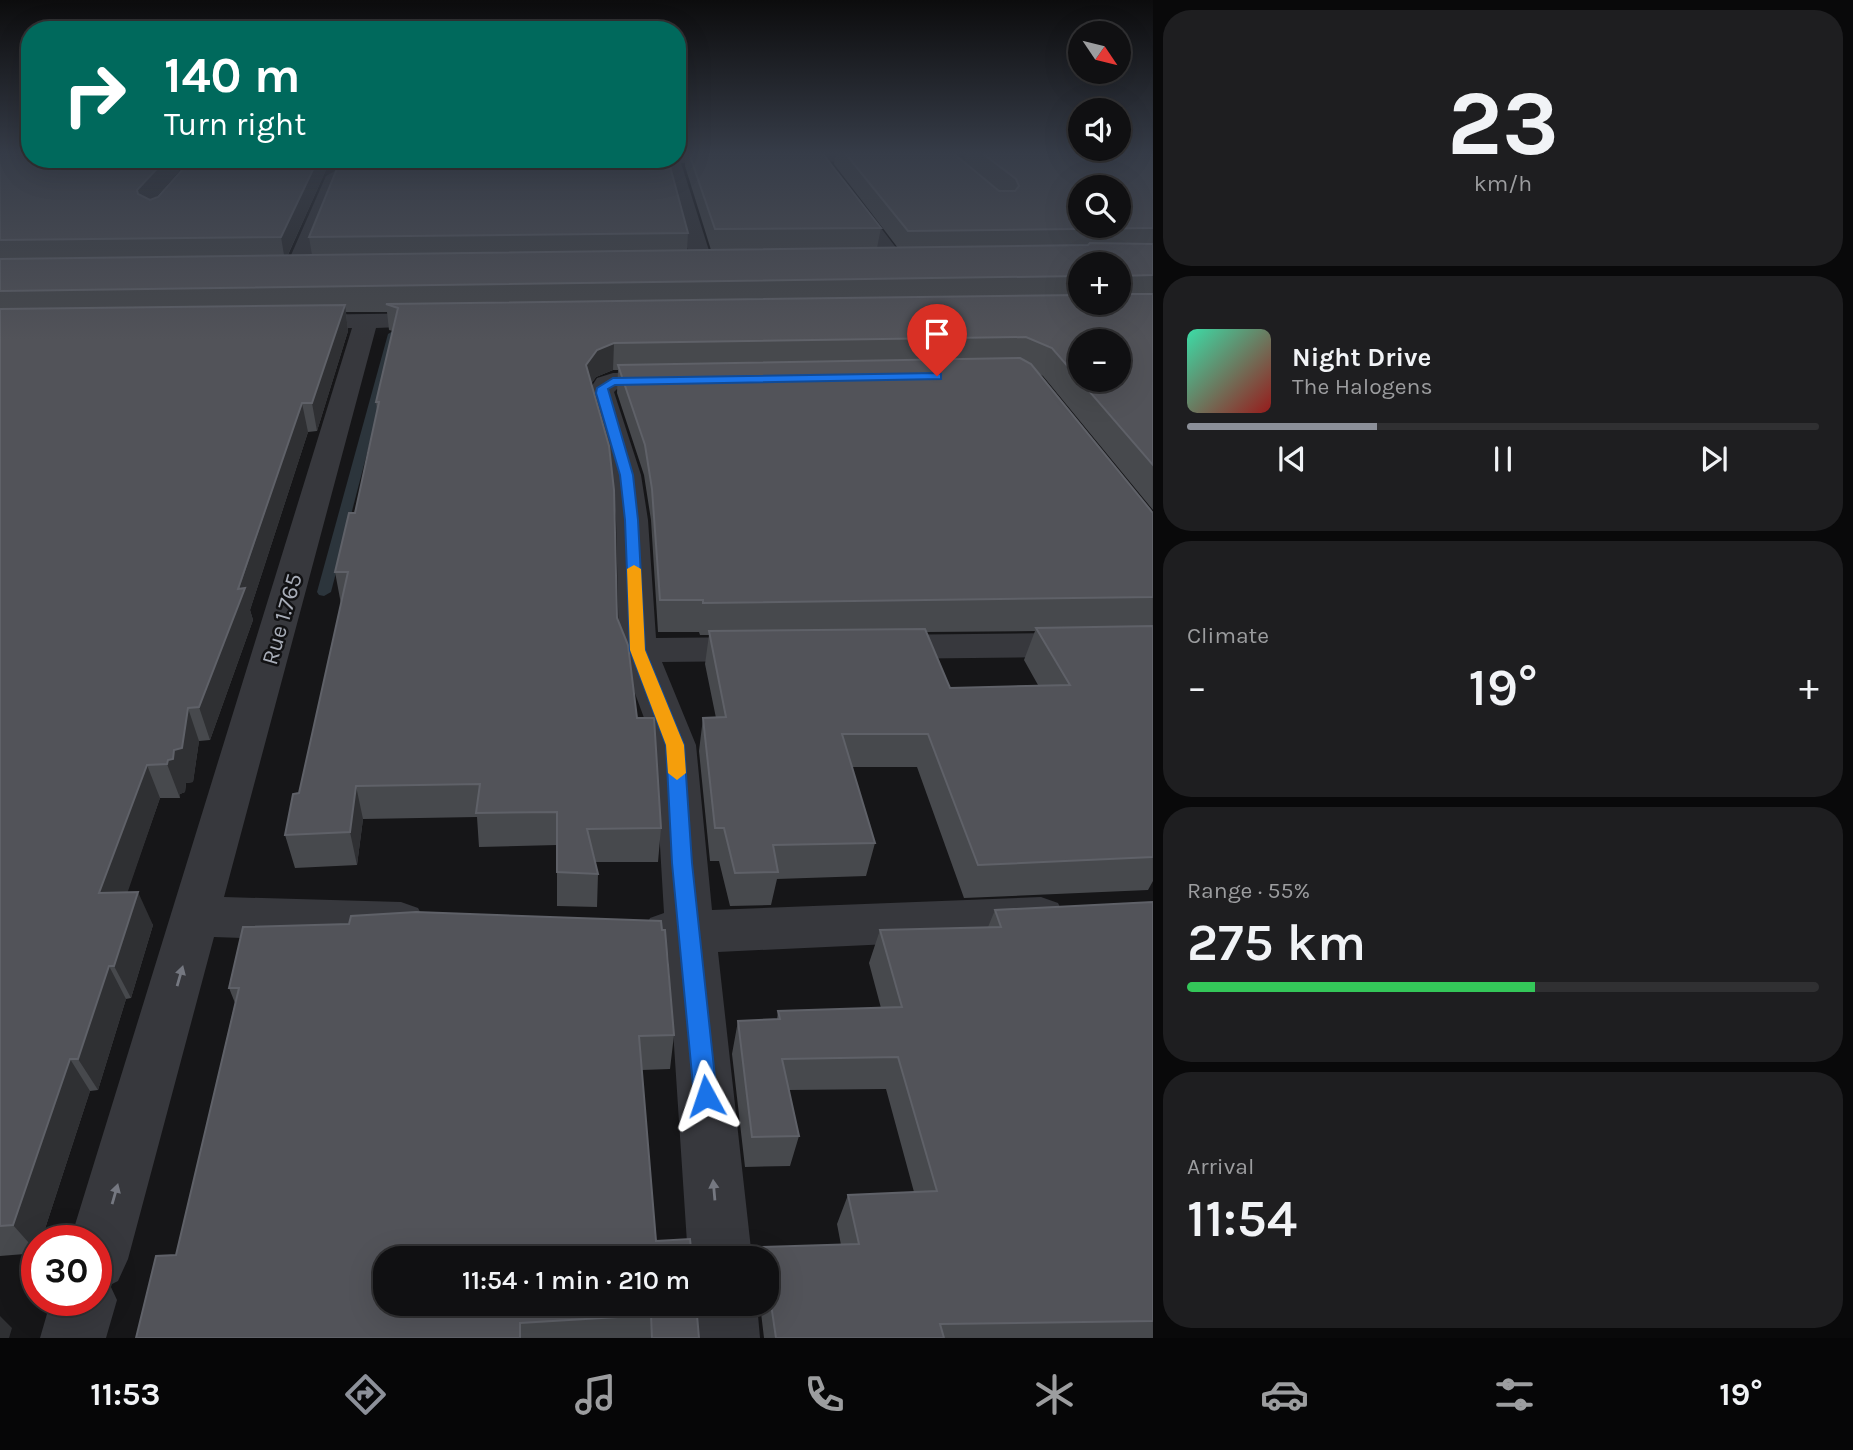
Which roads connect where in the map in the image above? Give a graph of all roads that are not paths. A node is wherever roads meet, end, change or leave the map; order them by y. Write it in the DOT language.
graph roads {
  1 [pos="318,215"];
  2 [pos="688,215"];
  3 [pos="861,215"];
  4 [pos="896,262"];
  5 [pos="923,262"];
  6 [pos="869,263"];
  7 [pos="731,265"];
  8 [pos="676,266"];
  9 [pos="704,266"];
  10 [pos="295,271"];
  11 [pos="322,271"];
  12 [pos="268,272"];
  13 [pos="463,320"];
  14 [pos="366,321"];
  15 [pos="271,323"];
  16 [pos="697,380"];
  17 [pos="1153,644"];
  18 [pos="846,648"];
  19 [pos="791,649"];
  20 [pos="638,650"];
  21 [pos="1085,915"];
  22 [pos="197,916"];
  23 [pos="444,925"];
  24 [pos="623,932"];
  25 [pos="691,934"];
  26 [pos="106,1225"];
  27 [pos="719,1246"];
  28 [pos="79,1316"];
  29 [pos="725,1316"];
  30 [pos="73,1338"];
  31 [pos="727,1338"];
  1 -- 10 [label="street"];
  2 -- 9 [label="street"];
  3 -- 4 [label="street"];
  4 -- 5 [label="street"];
  4 -- 6 [label="street"];
  7 -- 9 [label="street"];
  8 -- 9 [label="street"];
  10 -- 11 [label="street"];
  10 -- 12 [label="street"];
  13 -- 14 [label="street"];
  14 -- 15 [label="street"];
  14 -- 22 [label="street, Rue 1.765"];
  16 -- 20 [label="street"];
  17 -- 18 [label="street"];
  19 -- 20 [label="street"];
  20 -- 25 [label="street"];
  21 -- 25 [label="street"];
  22 -- 23 [label="street"];
  26 -- 22 [label="street, Rue 1.765, one-way"];
  24 -- 25 [label="street"];
  27 -- 25 [label="street, one-way"];
  28 -- 30 [label="street"];
  29 -- 31 [label="street"];
}
